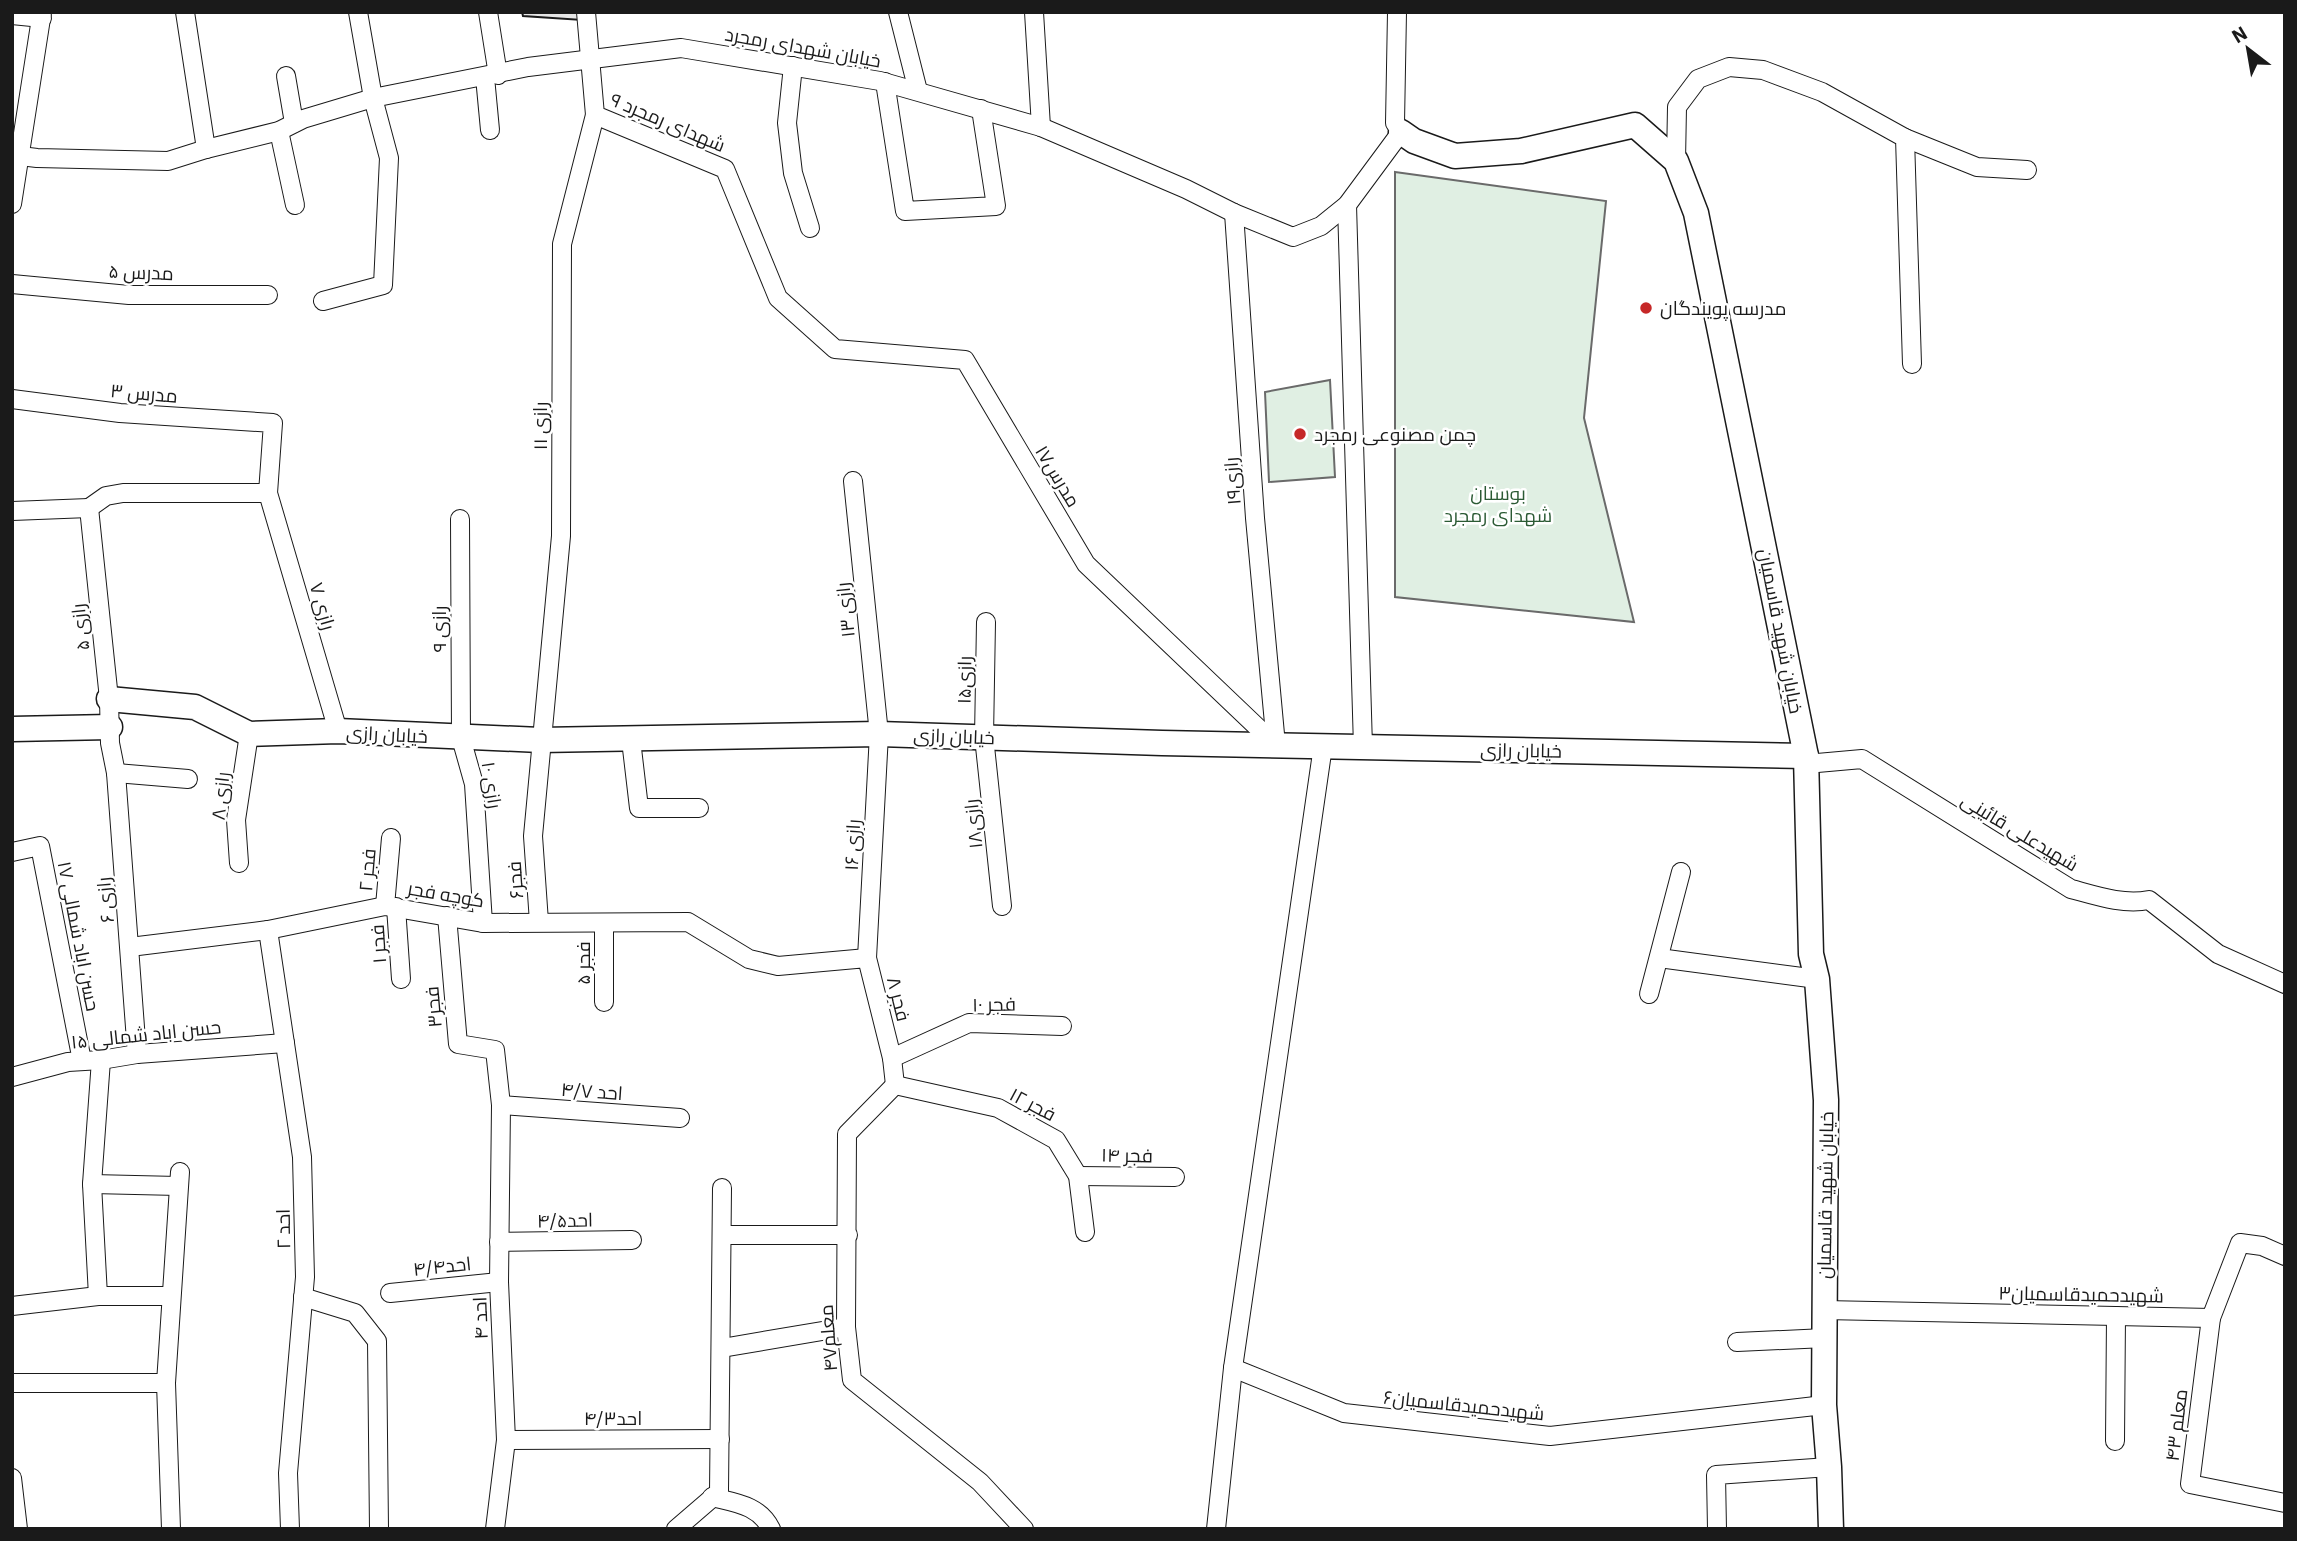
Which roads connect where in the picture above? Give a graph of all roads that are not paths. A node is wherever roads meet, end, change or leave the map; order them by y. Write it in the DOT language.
graph roads {
  1 [pos="186,12"];
  2 [pos="358,12"];
  3 [pos="488,12"];
  4 [pos="586,12"];
  5 [pos="898,12"];
  6 [pos="1034,12"];
  7 [pos="1397,12"];
  8 [pos="12,15"];
  9 [pos="42,15"];
  10 [pos="590,58"];
  11 [pos="793,66"];
  12 [pos="286,76"];
  13 [pos="491,76"];
  14 [pos="885,82"];
  15 [pos="918,91"];
  16 [pos="373,98"];
  17 [pos="981,109"];
  18 [pos="596,115"];
  19 [pos="286,127"];
  20 [pos="1041,127"];
  21 [pos="490,130"];
  22 [pos="1401,132"];
  23 [pos="1905,138"];
  24 [pos="206,149"];
  25 [pos="16,156"];
  26 [pos="1676,161"];
  27 [pos="2026,170"];
  28 [pos="12,204"];
  29 [pos="295,205"];
  30 [pos="1347,205"];
  31 [pos="1234,214"];
  32 [pos="810,228"];
  33 [pos="12,284"];
  34 [pos="268,295"];
  35 [pos="778,298"];
  36 [pos="323,300"];
  37 [pos="1912,364"];
  38 [pos="12,399"];
  39 [pos="853,481"];
  40 [pos="268,493"];
  41 [pos="89,508"];
  42 [pos="12,511"];
  43 [pos="460,519"];
  44 [pos="986,622"];
  45 [pos="109,699"];
  46 [pos="12,729"];
  47 [pos="338,731"];
  48 [pos="249,734"];
  49 [pos="879,734"];
  50 [pos="110,735"];
  51 [pos="984,737"];
  52 [pos="461,738"];
  53 [pos="540,740"];
  54 [pos="631,740"];
  55 [pos="1276,745"];
  56 [pos="1323,746"];
  57 [pos="1363,747"];
  58 [pos="1806,760"];
  59 [pos="116,773"];
  60 [pos="188,779"];
  61 [pos="699,808"];
  62 [pos="533,836"];
  63 [pos="391,838"];
  64 [pos="12,852"];
  65 [pos="239,863"];
  66 [pos="1681,872"];
  67 [pos="391,906"];
  68 [pos="1002,906"];
  69 [pos="447,916"];
  70 [pos="539,922"];
  71 [pos="483,923"];
  72 [pos="604,924"];
  73 [pos="268,930"];
  74 [pos="130,947"];
  75 [pos="867,958"];
  76 [pos="1659,958"];
  77 [pos="750,959"];
  78 [pos="401,979"];
  79 [pos="1817,979"];
  80 [pos="2285,984"];
  81 [pos="1649,994"];
  82 [pos="604,1002"];
  83 [pos="1062,1026"];
  84 [pos="285,1043"];
  85 [pos="137,1054"];
  86 [pos="892,1058"];
  87 [pos="101,1060"];
  88 [pos="82,1061"];
  89 [pos="12,1077"];
  90 [pos="895,1085"];
  91 [pos="501,1105"];
  92 [pos="680,1118"];
  93 [pos="1078,1176"];
  94 [pos="1175,1177"];
  95 [pos="92,1184"];
  96 [pos="722,1188"];
  97 [pos="1085,1232"];
  98 [pos="722,1235"];
  99 [pos="848,1235"];
  100 [pos="632,1240"];
  101 [pos="499,1242"];
  102 [pos="2285,1256"];
  103 [pos="499,1282"];
  104 [pos="390,1293"];
  105 [pos="98,1296"];
  106 [pos="171,1296"];
  107 [pos="303,1297"];
  108 [pos="12,1306"];
  109 [pos="1824,1310"];
  110 [pos="2116,1316"];
  111 [pos="2211,1318"];
  112 [pos="846,1327"];
  113 [pos="1825,1338"];
  114 [pos="1737,1342"];
  115 [pos="722,1348"];
  116 [pos="1233,1368"];
  117 [pos="12,1383"];
  118 [pos="166,1383"];
  119 [pos="1824,1405"];
  120 [pos="720,1438"];
  121 [pos="506,1440"];
  122 [pos="2115,1441"];
  123 [pos="1829,1467"];
  124 [pos="12,1478"];
  125 [pos="712,1497"];
  126 [pos="2285,1503"];
  127 [pos="18,1529"];
  128 [pos="171,1529"];
  129 [pos="290,1529"];
  130 [pos="379,1529"];
  131 [pos="495,1529"];
  132 [pos="676,1529"];
  133 [pos="771,1529"];
  134 [pos="1024,1529"];
  135 [pos="1216,1529"];
  136 [pos="1717,1529"];
  137 [pos="1831,1529"];
  1 -- 24 [label="street"];
  2 -- 16 [label="street"];
  3 -- 13 [label="street"];
  4 -- 10 [label="street, شهدای رمجرد ۹"];
  5 -- 15 [label="street"];
  6 -- 20 [label="street"];
  7 -- 22 [label="street"];
  8 -- 9 [label="street"];
  9 -- 25 [label="street"];
  10 -- 11 [label="street, خیابان شهدای رمجرد"];
  10 -- 13 [label="street, خیابان شهدای رمجرد"];
  10 -- 18 [label="street, شهدای رمجرد ۹"];
  11 -- 14 [label="street, خیابان شهدای رمجرد"];
  11 -- 32 [label="street"];
  12 -- 19 [label="street"];
  13 -- 16 [label="street, خیابان شهدای رمجرد"];
  13 -- 21 [label="street"];
  14 -- 15 [label="street, خیابان شهدای رمجرد"];
  14 -- 17 [label="street"];
  15 -- 17 [label="street, خیابان شهدای رمجرد"];
  16 -- 19 [label="street, خیابان شهدای رمجرد"];
  16 -- 36 [label="street"];
  17 -- 20 [label="street, خیابان شهدای رمجرد"];
  18 -- 35 [label="street, شهدای رمجرد ۹"];
  18 -- 53 [label="street, رازی ۱۱"];
  19 -- 24 [label="street, خیابان شهدای رمجرد"];
  19 -- 29 [label="street"];
  20 -- 31 [label="street, خیابان شهدای رمجرد"];
  22 -- 26 [label="street, خیابان شهید قاسمیان"];
  22 -- 30 [label="street, خیابان شهدای رمجرد"];
  23 -- 26 [label="street"];
  23 -- 27 [label="street"];
  23 -- 37 [label="street"];
  24 -- 25 [label="street, خیابان شهدای رمجرد"];
  25 -- 28 [label="street"];
  26 -- 58 [label="street, خیابان شهید قاسمیان"];
  30 -- 31 [label="street, خیابان شهدای رمجرد"];
  30 -- 57 [label="street"];
  31 -- 55 [label="street, رازی۱۹"];
  33 -- 34 [label="street, مدرس ۵"];
  35 -- 55 [label="street, مدرس۱۷"];
  38 -- 40 [label="street, مدرس ۳"];
  39 -- 49 [label="street, رازی ۱۳"];
  40 -- 41 [label="street"];
  40 -- 47 [label="street, رازی ۷"];
  41 -- 42 [label="street"];
  41 -- 45 [label="street, رازی ۵"];
  43 -- 52 [label="street, رازی ۹"];
  44 -- 51 [label="street, رازی۱۵"];
  45 -- 48 [label="street, خیابان رازی"];
  45 -- 50 [label="street, رازی ۵"];
  46 -- 50 [label="street"];
  47 -- 48 [label="street, خیابان رازی"];
  47 -- 52 [label="street, خیابان رازی"];
  48 -- 65 [label="street, رازی ۸"];
  49 -- 51 [label="street, خیابان رازی"];
  49 -- 54 [label="street, خیابان رازی"];
  49 -- 75 [label="street, رازی ۱۶"];
  50 -- 59 [label="street, رازی ۶"];
  51 -- 55 [label="street, خیابان رازی"];
  51 -- 68 [label="street, رازی۱۸"];
  52 -- 53 [label="street, خیابان رازی"];
  52 -- 71 [label="street, رازی ۱۰"];
  53 -- 54 [label="street, خیابان رازی"];
  53 -- 62 [label="street, رازی ۱۱"];
  54 -- 61 [label="street"];
  55 -- 56 [label="street, خیابان رازی"];
  56 -- 57 [label="street, خیابان رازی"];
  56 -- 116 [label="street"];
  57 -- 58 [label="street, خیابان رازی"];
  58 -- 79 [label="street, خیابان شهید قاسمیان"];
  58 -- 80 [label="street, شهیدعلی قائینی"];
  59 -- 60 [label="street"];
  59 -- 74 [label="street, رازی ۶"];
  62 -- 70 [label="street, فجر۶"];
  63 -- 67 [label="street, فجر ۲"];
  64 -- 88 [label="street, حسن اباد شمالی ۱۷"];
  66 -- 76 [label="street"];
  67 -- 69 [label="street, کوچه فجر"];
  67 -- 73 [label="street, کوچه فجر"];
  67 -- 78 [label="street, فجر ۱"];
  69 -- 71 [label="street, کوچه فجر"];
  69 -- 91 [label="street, فجر۳"];
  70 -- 71 [label="street, کوچه فجر"];
  70 -- 72 [label="street, کوچه فجر"];
  72 -- 77 [label="street, کوچه فجر"];
  72 -- 82 [label="street, فجر ۵"];
  73 -- 74 [label="street, کوچه فجر"];
  73 -- 84 [label="street, احد ۲"];
  74 -- 85 [label="street, رازی ۶"];
  75 -- 77 [label="street, فجر ۸"];
  75 -- 86 [label="street, فجر ۸"];
  76 -- 79 [label="street"];
  76 -- 81 [label="street"];
  79 -- 109 [label="street, خیابان شهید قاسمیان"];
  83 -- 86 [label="street, فجر ۱۰"];
  84 -- 85 [label="street, حسن اباد شمالی ۱۵"];
  84 -- 107 [label="street, احد ۲"];
  85 -- 87 [label="street, حسن اباد شمالی ۱۵"];
  86 -- 90 [label="street, فجر ۸"];
  87 -- 88 [label="street, حسن اباد شمالی ۱۵"];
  87 -- 95 [label="street"];
  88 -- 89 [label="street, حسن اباد شمالی ۱۵"];
  90 -- 93 [label="street, فجر ۱۲"];
  90 -- 99 [label="street, معلم۴۷"];
  91 -- 92 [label="street, احد ۴/۷"];
  91 -- 101 [label="street, احد ۴"];
  93 -- 94 [label="street, فجر ۱۴"];
  93 -- 97 [label="street, فجر ۱۲"];
  95 -- 105 [label="street"];
  95 -- 106 [label="street"];
  96 -- 98 [label="street"];
  98 -- 99 [label="street"];
  98 -- 115 [label="street"];
  99 -- 112 [label="street, معلم۴۷"];
  100 -- 101 [label="street, احد۴/۵"];
  101 -- 103 [label="street, احد ۴"];
  102 -- 111 [label="street"];
  103 -- 104 [label="street, احد۴/۴"];
  103 -- 121 [label="street, احد ۴"];
  105 -- 106 [label="street"];
  105 -- 108 [label="street"];
  106 -- 118 [label="street"];
  107 -- 129 [label="street, احد ۲"];
  107 -- 130 [label="street"];
  109 -- 110 [label="street, شهیدحمیدقاسمیان۳"];
  109 -- 113 [label="street, خیابان شهید قاسمیان"];
  110 -- 111 [label="street, شهیدحمیدقاسمیان۳"];
  110 -- 122 [label="street"];
  111 -- 126 [label="street, معلم ۴۳"];
  112 -- 115 [label="street"];
  112 -- 134 [label="street, معلم۴۷"];
  113 -- 114 [label="street"];
  113 -- 119 [label="street, خیابان شهید قاسمیان"];
  115 -- 120 [label="street"];
  116 -- 119 [label="street, شهیدحمیدقاسمیان۶"];
  116 -- 135 [label="street"];
  117 -- 118 [label="street"];
  118 -- 128 [label="street"];
  119 -- 123 [label="street, خیابان شهید قاسمیان"];
  120 -- 121 [label="street, احد۴/۳"];
  120 -- 125 [label="street"];
  121 -- 131 [label="street, احد ۴"];
  123 -- 136 [label="street"];
  123 -- 137 [label="street, خیابان شهید قاسمیان"];
  124 -- 127 [label="street"];
  125 -- 132 [label="street"];
  125 -- 133 [label="street"];
}
